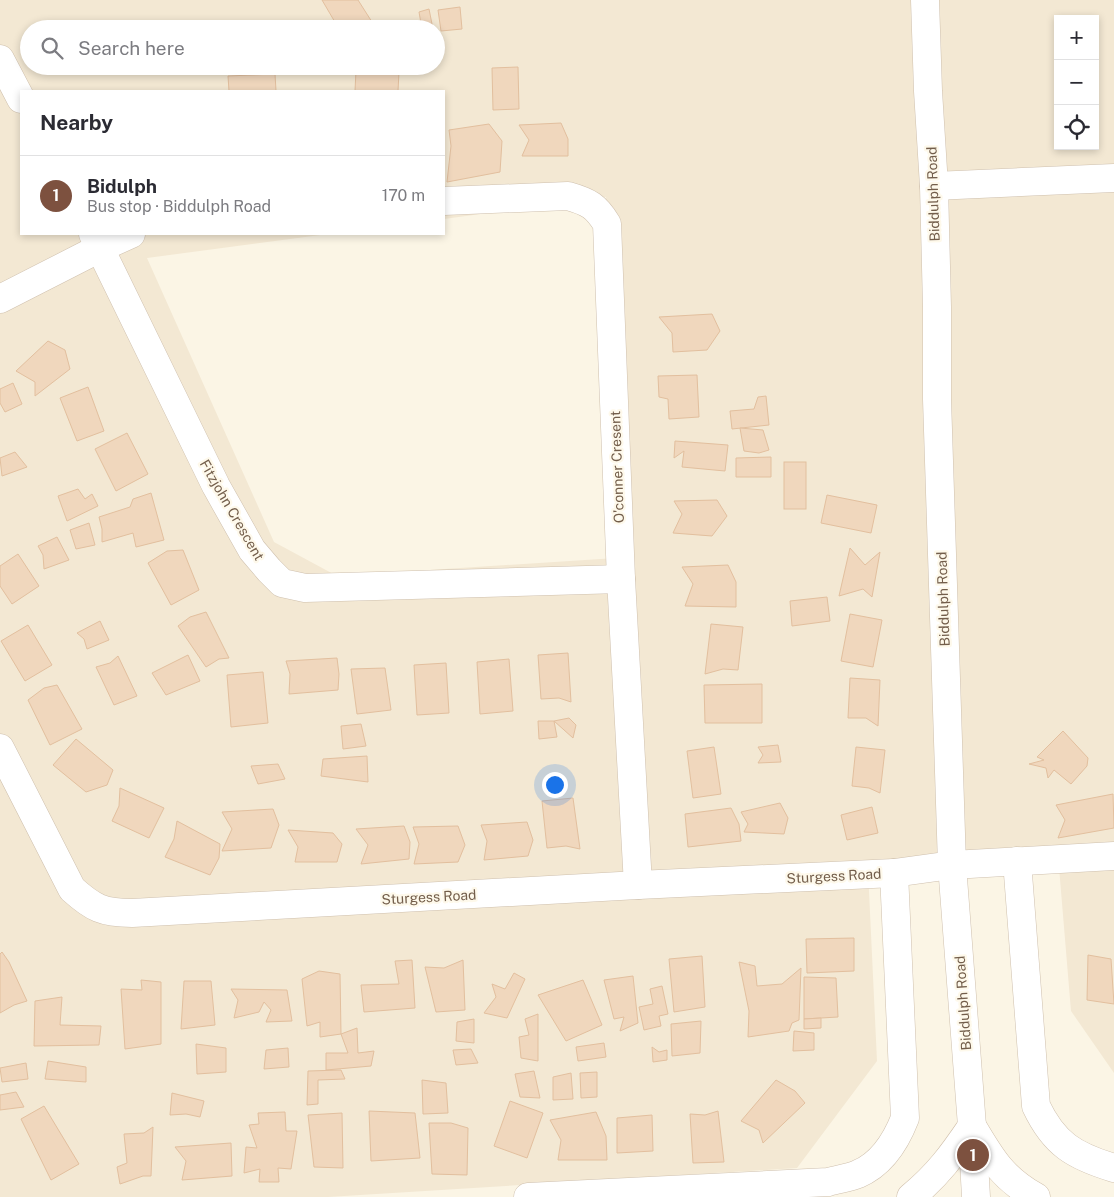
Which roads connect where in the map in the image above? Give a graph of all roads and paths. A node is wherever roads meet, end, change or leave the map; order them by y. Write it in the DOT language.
graph roads {
  1 [pos="925,0"];
  2 [pos="0,59"];
  3 [pos="20,97"];
  4 [pos="1114,178"];
  5 [pos="934,186"];
  6 [pos="445,201"];
  7 [pos="126,235"];
  8 [pos="96,241"];
  9 [pos="0,299"];
  10 [pos="621,579"];
  11 [pos="0,748"];
  12 [pos="1114,856"];
  13 [pos="1017,861"];
  14 [pos="952,864"];
  15 [pos="894,873"];
  16 [pos="638,885"];
  17 [pos="972,1126"];
  18 [pos="1114,1168"];
  19 [pos="619,1194"];
  20 [pos="528,1197"];
  21 [pos="910,1197"];
  22 [pos="976,1197"];
  23 [pos="1036,1197"];
  1 -- 5 [label="street, Biddulph Road"];
  2 -- 3 [label="street"];
  4 -- 5 [label="street"];
  5 -- 14 [label="street, Biddulph Road"];
  6 -- 10 [label="street, O'conner Cresent"];
  7 -- 8 [label="street"];
  8 -- 9 [label="street"];
  8 -- 10 [label="street, Fitzjohn Crescent"];
  10 -- 16 [label="street, O'conner Cresent"];
  11 -- 16 [label="street, Sturgess Road"];
  12 -- 13 [label="street, Sturgess Road"];
  13 -- 14 [label="street, Sturgess Road"];
  13 -- 18 [label="street"];
  14 -- 15 [label="street, Sturgess Road"];
  14 -- 17 [label="street, Biddulph Road"];
  15 -- 16 [label="street, Sturgess Road"];
  15 -- 19 [label="street"];
  17 -- 21 [label="street"];
  17 -- 22 [label="street, Biddulph Road"];
  17 -- 23 [label="street"];
  19 -- 20 [label="street"];
}
